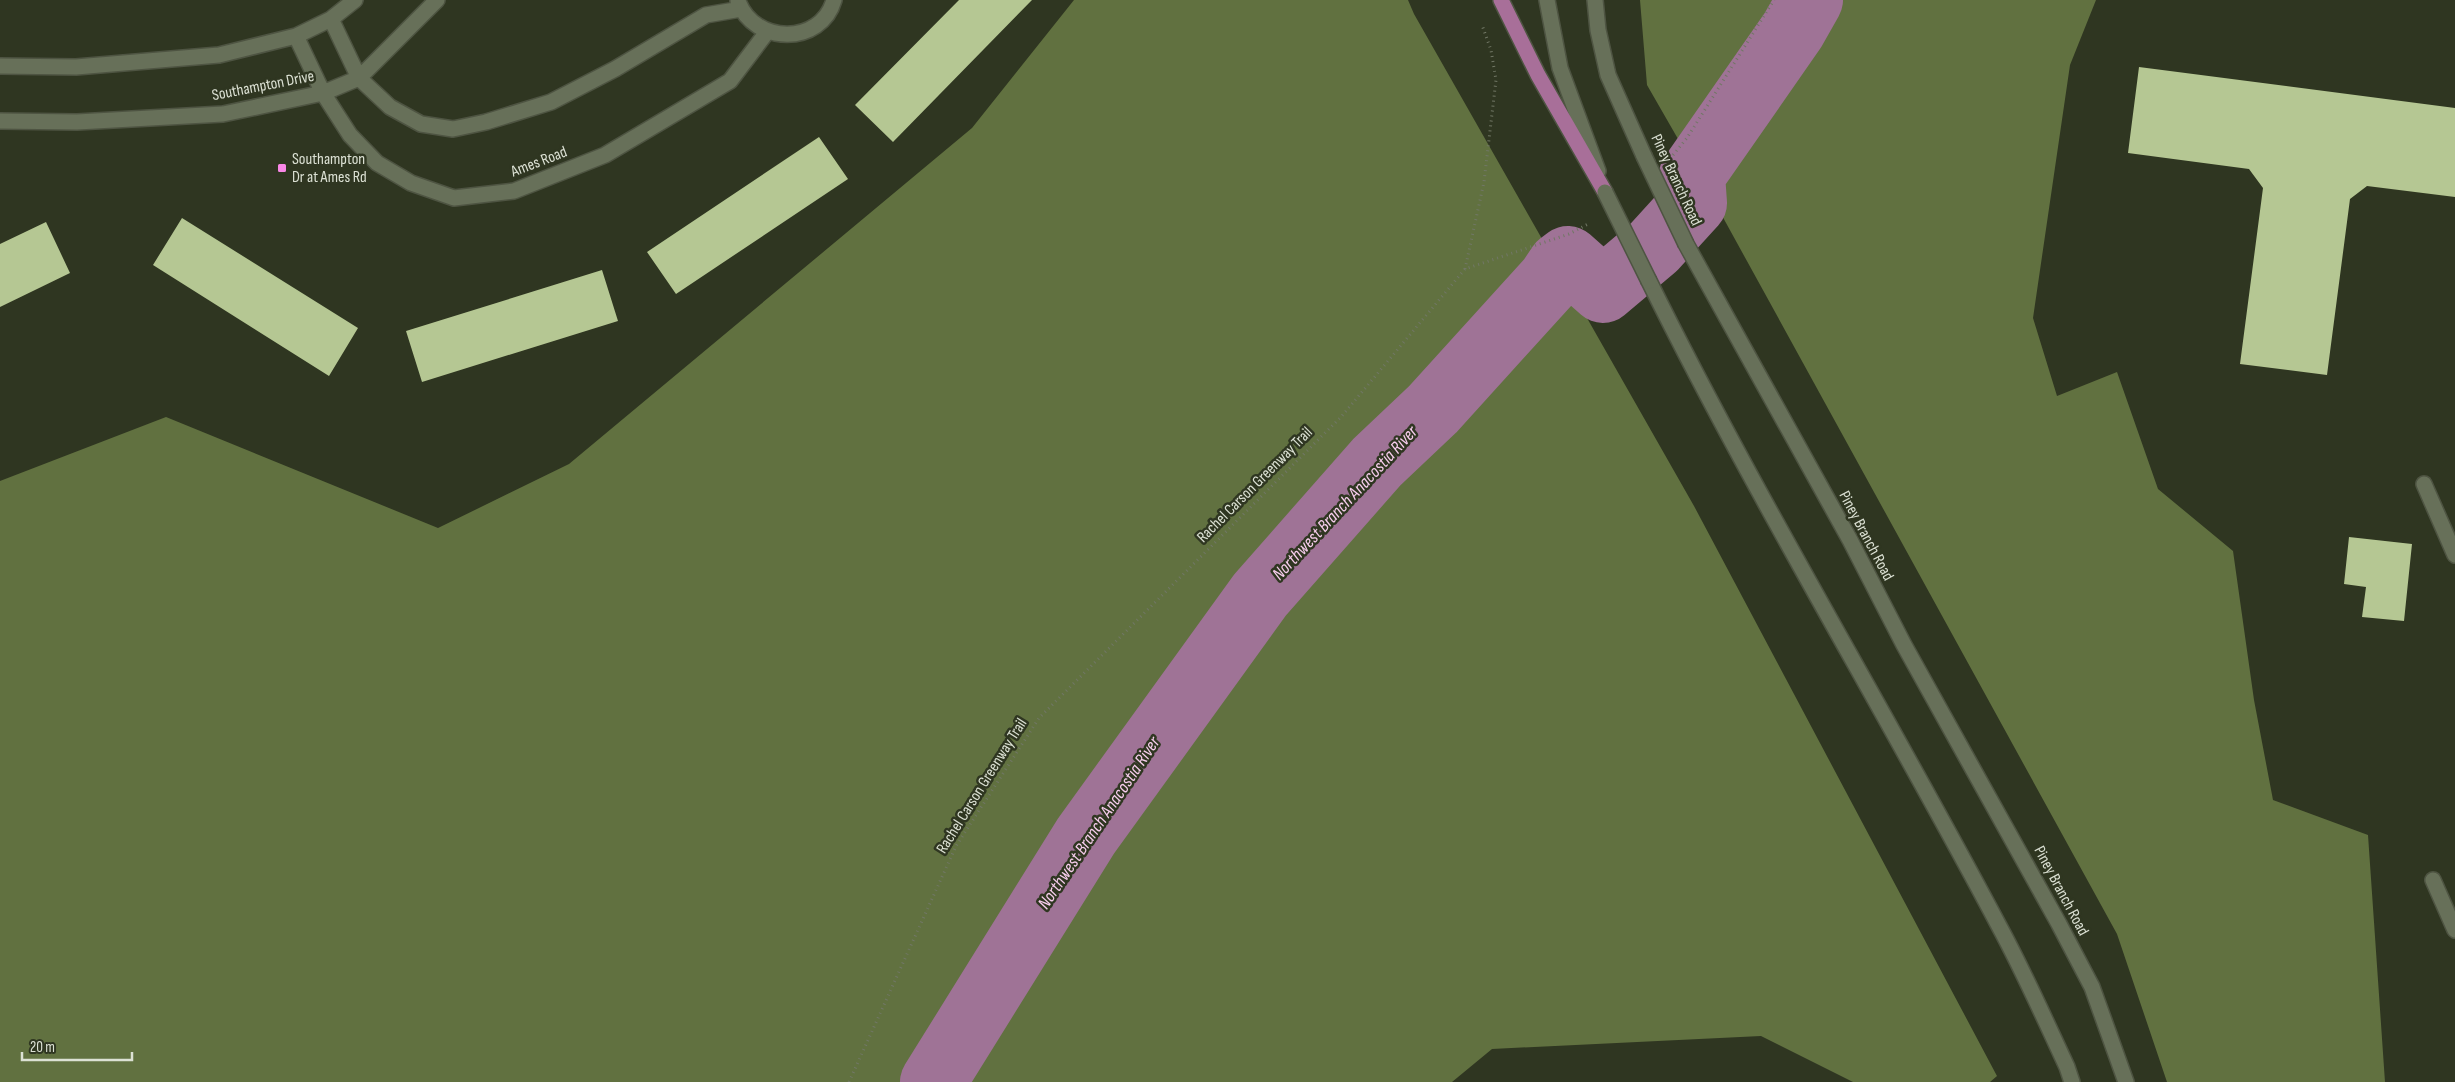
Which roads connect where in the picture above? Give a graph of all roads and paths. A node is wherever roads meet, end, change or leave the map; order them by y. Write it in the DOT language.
graph roads {
  1 [pos="355,0"];
  2 [pos="437,0"];
  3 [pos="834,0"];
  4 [pos="1501,0"];
  5 [pos="1547,0"];
  6 [pos="1595,0"];
  7 [pos="1774,0"];
  8 [pos="740,5"];
  9 [pos="331,19"];
  10 [pos="1481,20"];
  11 [pos="766,32"];
  12 [pos="296,36"];
  13 [pos="0,66"];
  14 [pos="359,78"];
  15 [pos="323,93"];
  16 [pos="0,121"];
  17 [pos="1670,159"];
  18 [pos="1605,192"];
  19 [pos="1595,220"];
  20 [pos="1465,269"];
  21 [pos="2424,484"];
  22 [pos="2455,555"];
  23 [pos="2433,880"];
  24 [pos="2455,930"];
  25 [pos="849,1082"];
  26 [pos="2072,1082"];
  27 [pos="2126,1082"];
  1 -- 9 [label="main road"];
  2 -- 14 [label="main road, Southampton Drive"];
  3 -- 11 [label="main road"];
  4 -- 18 [label="main road"];
  5 -- 18 [label="main road"];
  6 -- 27 [label="main road, Piney Branch Road, bridge"];
  7 -- 17 [label="path"];
  8 -- 11 [label="main road"];
  8 -- 14 [label="main road"];
  9 -- 12 [label="main road"];
  9 -- 14 [label="main road"];
  10 -- 20 [label="path"];
  11 -- 15 [label="main road, Ames Road"];
  12 -- 13 [label="main road"];
  12 -- 15 [label="main road, Ames Road"];
  14 -- 15 [label="main road, Southampton Drive"];
  15 -- 16 [label="main road, Southampton Drive"];
  18 -- 26 [label="main road, bridge"];
  19 -- 20 [label="path"];
  20 -- 25 [label="path, Rachel Carson Greenway Trail"];
  21 -- 22 [label="main road"];
  23 -- 24 [label="main road"];
}
